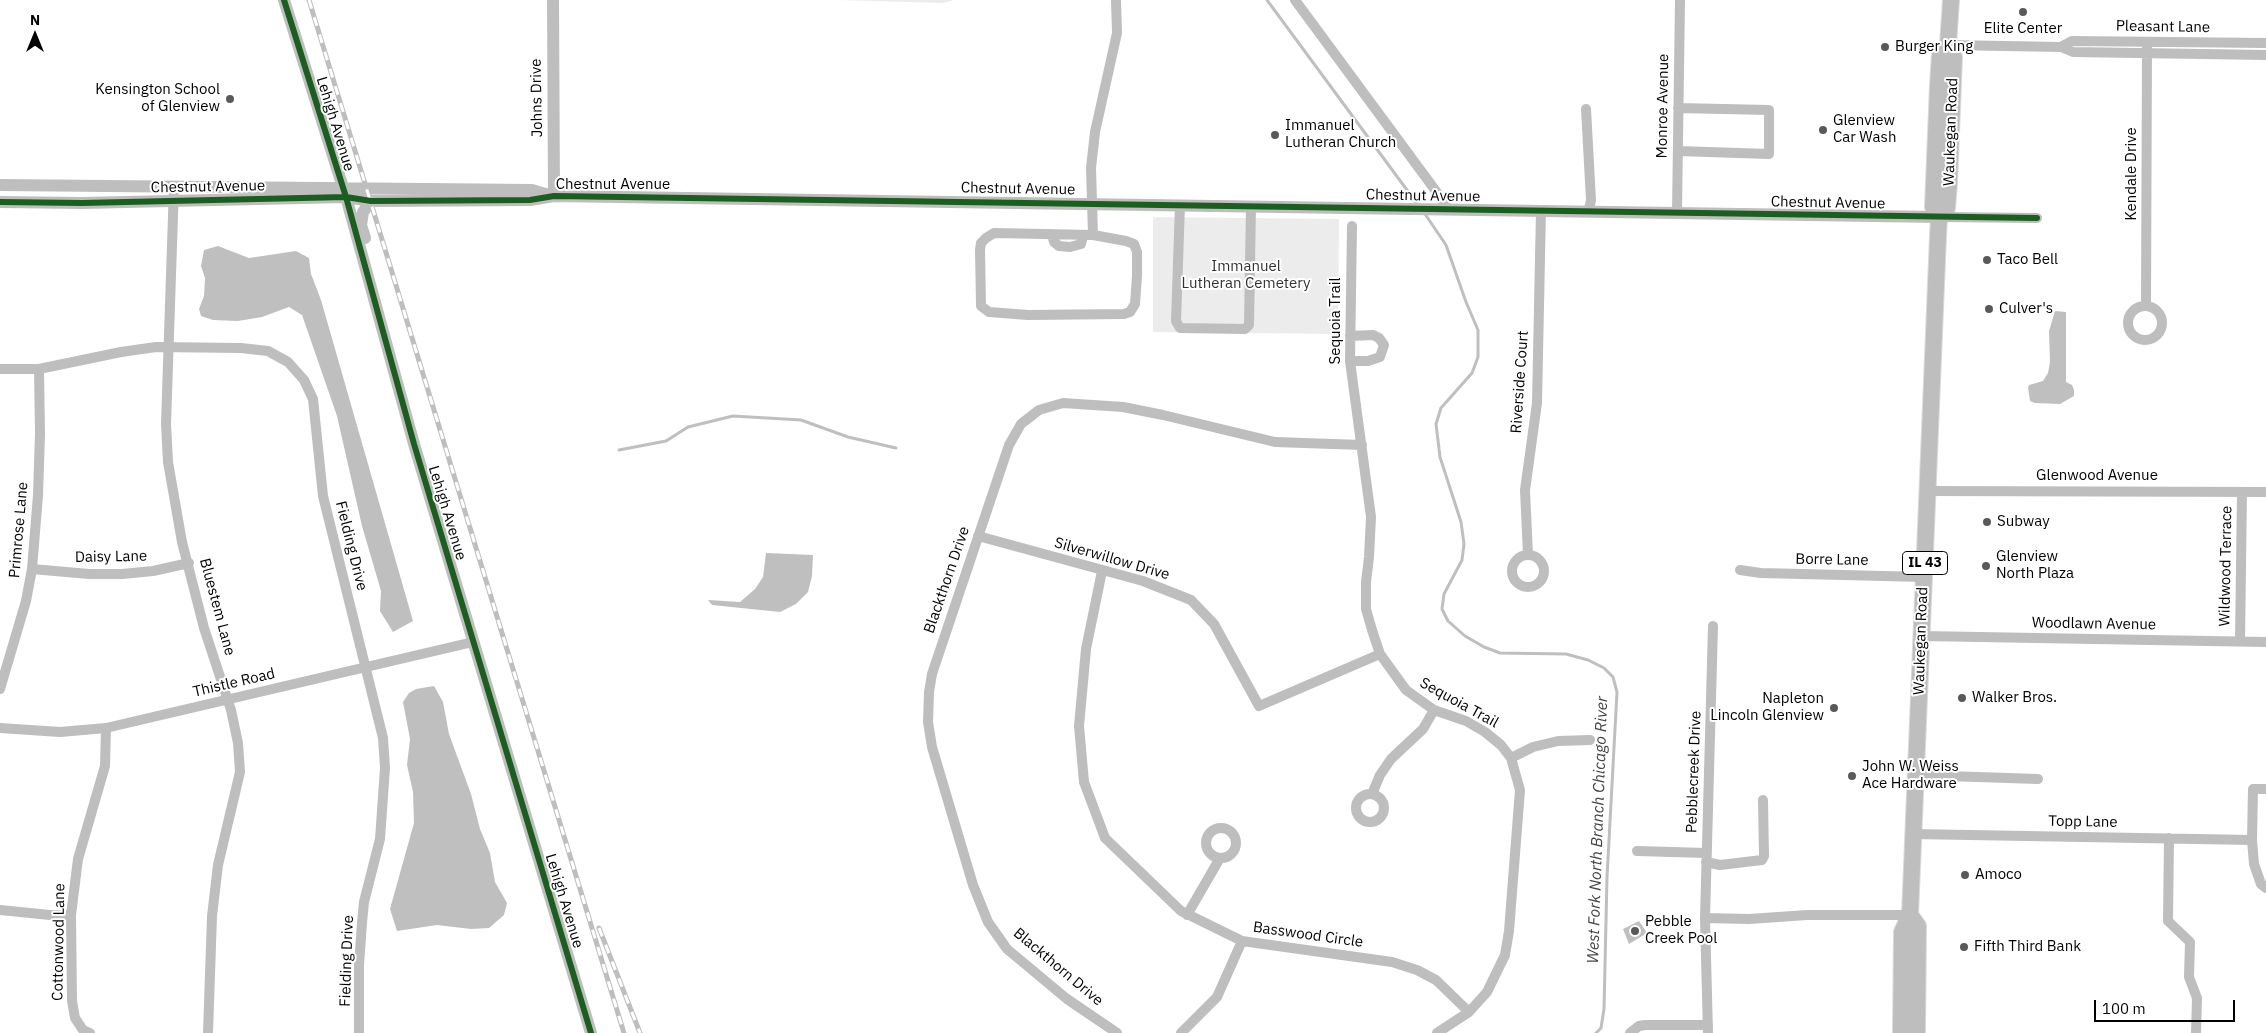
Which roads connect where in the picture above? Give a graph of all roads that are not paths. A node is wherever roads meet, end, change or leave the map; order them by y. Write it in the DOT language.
graph roads {
  1 [pos="284,0"];
  2 [pos="553,0"];
  3 [pos="1116,0"];
  4 [pos="1295,0"];
  5 [pos="1680,0"];
  6 [pos="1951,0"];
  7 [pos="2147,42"];
  8 [pos="2266,43"];
  9 [pos="1948,45"];
  10 [pos="2061,47"];
  11 [pos="2147,54"];
  12 [pos="2266,55"];
  13 [pos="1678,108"];
  14 [pos="1586,109"];
  15 [pos="1678,151"];
  16 [pos="0,185"];
  17 [pos="174,186"];
  18 [pos="344,192"];
  19 [pos="554,196"];
  20 [pos="172,200"];
  21 [pos="371,201"];
  22 [pos="0,202"];
  23 [pos="1091,203"];
  24 [pos="1180,204"];
  25 [pos="1251,206"];
  26 [pos="1447,208"];
  27 [pos="1541,210"];
  28 [pos="1589,211"];
  29 [pos="1677,212"];
  30 [pos="1939,217"];
  31 [pos="2036,218"];
  32 [pos="1352,226"];
  33 [pos="1088,235"];
  34 [pos="2146,306"];
  35 [pos="1350,336"];
  36 [pos="169,346"];
  37 [pos="1350,361"];
  38 [pos="0,369"];
  39 [pos="39,369"];
  40 [pos="401,397"];
  41 [pos="1362,444"];
  42 [pos="1928,491"];
  43 [pos="2242,492"];
  44 [pos="2266,492"];
  45 [pos="978,536"];
  46 [pos="1528,554"];
  47 [pos="189,563"];
  48 [pos="32,569"];
  49 [pos="1740,570"];
  50 [pos="1102,571"];
  51 [pos="1924,577"];
  52 [pos="1713,626"];
  53 [pos="1922,636"];
  54 [pos="2240,641"];
  55 [pos="473,642"];
  56 [pos="2266,642"];
  57 [pos="1380,654"];
  58 [pos="366,666"];
  59 [pos="0,689"];
  60 [pos="228,700"];
  61 [pos="1434,710"];
  62 [pos="0,728"];
  63 [pos="106,728"];
  64 [pos="1590,740"];
  65 [pos="1511,758"];
  66 [pos="1916,775"];
  67 [pos="2038,778"];
  68 [pos="2266,789"];
  69 [pos="1372,794"];
  70 [pos="1764,800"];
  71 [pos="1913,834"];
  72 [pos="2169,838"];
  73 [pos="2252,840"];
  74 [pos="1638,851"];
  75 [pos="1706,857"];
  76 [pos="1220,858"];
  77 [pos="2266,888"];
  78 [pos="0,910"];
  79 [pos="72,915"];
  80 [pos="1187,915"];
  81 [pos="1910,916"];
  82 [pos="1705,918"];
  83 [pos="1242,941"];
  84 [pos="1469,1012"];
  85 [pos="1708,1029"];
  86 [pos="90,1033"];
  87 [pos="208,1033"];
  88 [pos="359,1033"];
  89 [pos="591,1033"];
  90 [pos="1117,1033"];
  91 [pos="1181,1033"];
  92 [pos="1437,1033"];
  93 [pos="1630,1033"];
  94 [pos="1901,1033"];
  95 [pos="1917,1033"];
  96 [pos="2196,1033"];
  1 -- 18 [label="street, Lehigh Avenue"];
  2 -- 19 [label="street, Johns Drive"];
  3 -- 23 [label="street"];
  4 -- 26 [label="street"];
  5 -- 13 [label="street, Monroe Avenue"];
  6 -- 9 [label="main road, Waukegan Road / IL 43"];
  7 -- 8 [label="street, Pleasant Lane"];
  7 -- 10 [label="street, Pleasant Lane"];
  7 -- 11 [label="street, Kendale Drive"];
  9 -- 10 [label="street, Pleasant Lane"];
  9 -- 30 [label="main road, Waukegan Road / IL 43"];
  10 -- 11 [label="street, Pleasant Lane"];
  11 -- 12 [label="street, Pleasant Lane"];
  11 -- 34 [label="street, Kendale Drive"];
  13 -- 15 [label="street, Monroe Avenue"];
  13 -- 15 [label="street"];
  14 -- 28 [label="street"];
  15 -- 29 [label="street, Monroe Avenue"];
  16 -- 17 [label="street, Chestnut Avenue"];
  17 -- 18 [label="street, Chestnut Avenue"];
  17 -- 20 [label="street, Bluestem Lane"];
  18 -- 19 [label="street, Chestnut Avenue"];
  18 -- 20 [label="street, Chestnut Avenue"];
  18 -- 21 [label="street, Chestnut Avenue"];
  18 -- 40 [label="street, Lehigh Avenue"];
  19 -- 21 [label="street, Chestnut Avenue"];
  19 -- 23 [label="street, Chestnut Avenue"];
  20 -- 22 [label="street, Chestnut Avenue"];
  20 -- 36 [label="street, Bluestem Lane"];
  21 -- 40 [label="street"];
  23 -- 24 [label="street, Chestnut Avenue"];
  23 -- 33 [label="street"];
  24 -- 25 [label="street, Chestnut Avenue"];
  24 -- 25 [label="street"];
  25 -- 26 [label="street, Chestnut Avenue"];
  26 -- 27 [label="street, Chestnut Avenue"];
  27 -- 28 [label="street, Chestnut Avenue"];
  27 -- 46 [label="street, Riverside Court"];
  28 -- 29 [label="street, Chestnut Avenue"];
  29 -- 30 [label="street, Chestnut Avenue"];
  30 -- 31 [label="street, Chestnut Avenue"];
  30 -- 42 [label="main road, Waukegan Road / IL 43"];
  32 -- 35 [label="street, Sequoia Trail"];
  33 -- 33 [label="street"];
  35 -- 37 [label="street, Sequoia Trail"];
  35 -- 37 [label="street"];
  36 -- 39 [label="street, Fielding Drive"];
  36 -- 47 [label="street, Bluestem Lane"];
  36 -- 58 [label="street, Fielding Drive"];
  37 -- 41 [label="street, Sequoia Trail"];
  38 -- 39 [label="street, Fielding Drive"];
  39 -- 48 [label="street, Primrose Lane"];
  40 -- 55 [label="street, Lehigh Avenue"];
  41 -- 45 [label="street, Blackthorn Drive"];
  41 -- 57 [label="street, Sequoia Trail"];
  42 -- 43 [label="street, Glenwood Avenue"];
  42 -- 51 [label="main road, Waukegan Road / IL 43"];
  43 -- 44 [label="street, Glenwood Avenue"];
  43 -- 54 [label="street, Wildwood Terrace"];
  45 -- 50 [label="street, Silverwillow Drive"];
  45 -- 90 [label="street, Blackthorn Drive"];
  47 -- 48 [label="street, Daisy Lane"];
  47 -- 60 [label="street, Bluestem Lane"];
  48 -- 59 [label="street, Primrose Lane"];
  49 -- 51 [label="street, Borre Lane"];
  50 -- 57 [label="street, Silverwillow Drive"];
  50 -- 80 [label="street, Basswood Circle"];
  51 -- 53 [label="main road, Waukegan Road / IL 43"];
  52 -- 75 [label="street, Pebblecreek Drive"];
  53 -- 54 [label="street, Woodlawn Avenue"];
  53 -- 66 [label="main road, Waukegan Road / IL 43"];
  54 -- 56 [label="street, Woodlawn Avenue"];
  55 -- 58 [label="street, Thistle Road"];
  55 -- 89 [label="street, Lehigh Avenue"];
  57 -- 61 [label="street, Sequoia Trail"];
  58 -- 60 [label="street, Thistle Road"];
  58 -- 88 [label="street, Fielding Drive"];
  60 -- 63 [label="street, Thistle Road"];
  60 -- 87 [label="street, Bluestem Lane"];
  61 -- 65 [label="street, Sequoia Trail"];
  61 -- 69 [label="street"];
  62 -- 63 [label="street, Thistle Road"];
  63 -- 79 [label="street, Cottonwood Lane"];
  64 -- 65 [label="street"];
  65 -- 84 [label="street, Sequoia Trail"];
  66 -- 67 [label="street"];
  66 -- 71 [label="main road, Waukegan Road / IL 43"];
  68 -- 73 [label="street"];
  70 -- 75 [label="street"];
  71 -- 72 [label="street, Topp Lane"];
  71 -- 81 [label="main road, Waukegan Road / IL 43"];
  72 -- 73 [label="street, Topp Lane"];
  72 -- 96 [label="street"];
  73 -- 77 [label="street"];
  74 -- 75 [label="street"];
  75 -- 82 [label="street, Pebblecreek Drive"];
  76 -- 80 [label="street"];
  78 -- 79 [label="street"];
  79 -- 86 [label="street, Cottonwood Lane"];
  80 -- 83 [label="street, Basswood Circle"];
  81 -- 82 [label="street"];
  81 -- 94 [label="main road, Waukegan Road / IL 43"];
  81 -- 95 [label="main road, Waukegan Road / IL 43"];
  82 -- 85 [label="street, Pebblecreek Drive"];
  83 -- 84 [label="street, Basswood Circle"];
  83 -- 91 [label="street"];
  84 -- 92 [label="street, Sequoia Trail"];
  85 -- 93 [label="street"];
}
